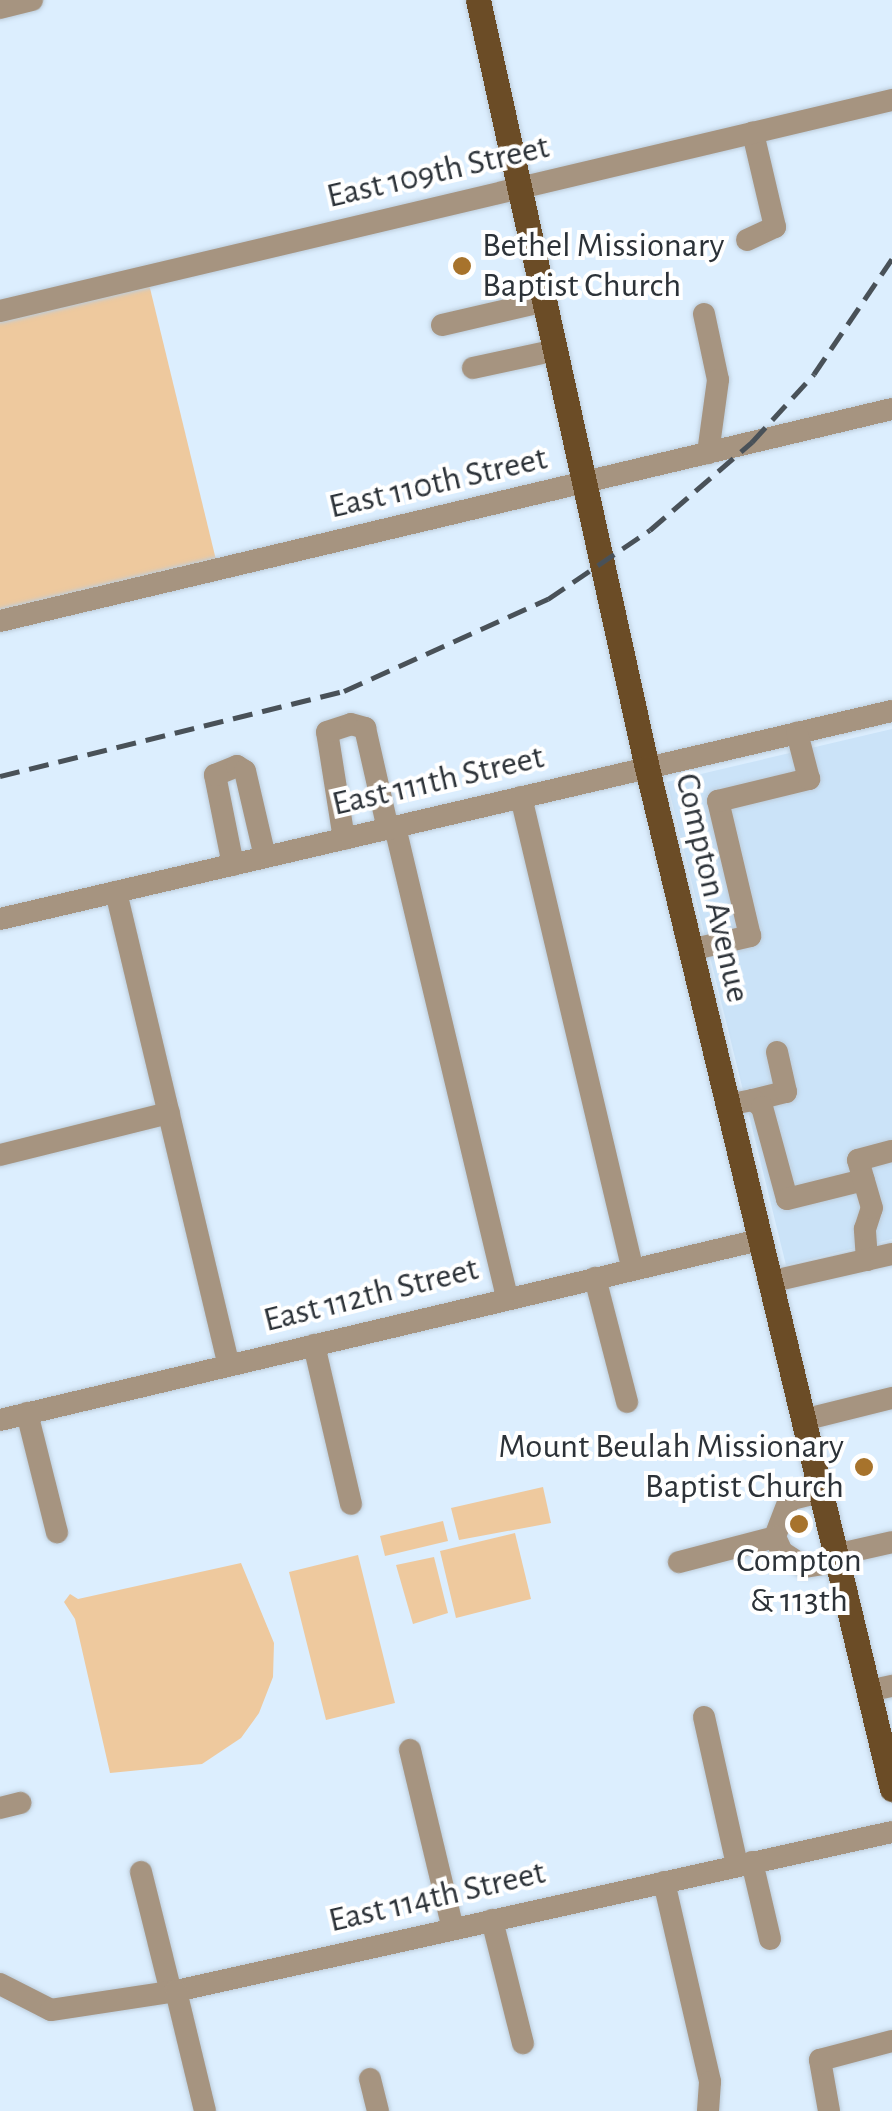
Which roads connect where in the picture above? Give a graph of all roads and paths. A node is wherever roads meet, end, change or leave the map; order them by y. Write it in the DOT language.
graph roads {
  1 [pos="32,0"];
  2 [pos="478,0"];
  3 [pos="0,8"];
  4 [pos="892,100"];
  5 [pos="753,133"];
  6 [pos="520,189"];
  7 [pos="746,240"];
  8 [pos="545,301"];
  9 [pos="0,311"];
  10 [pos="704,314"];
  11 [pos="442,325"];
  12 [pos="556,350"];
  13 [pos="473,368"];
  14 [pos="892,408"];
  15 [pos="708,453"];
  16 [pos="586,484"];
  17 [pos="0,621"];
  18 [pos="892,711"];
  19 [pos="797,733"];
  20 [pos="647,768"];
  21 [pos="521,797"];
  22 [pos="392,828"];
  23 [pos="344,839"];
  24 [pos="265,857"];
  25 [pos="234,864"];
  26 [pos="116,892"];
  27 [pos="0,919"];
  28 [pos="690,950"];
  29 [pos="778,1052"];
  30 [pos="747,1104"];
  31 [pos="169,1113"];
  32 [pos="892,1151"];
  33 [pos="0,1154"];
  34 [pos="864,1180"];
  35 [pos="882,1206"];
  36 [pos="760,1240"];
  37 [pos="892,1254"];
  38 [pos="867,1260"];
  39 [pos="634,1269"];
  40 [pos="595,1278"];
  41 [pos="769,1282"];
  42 [pos="507,1298"];
  43 [pos="314,1344"];
  44 [pos="229,1365"];
  45 [pos="892,1398"];
  46 [pos="627,1402"];
  47 [pos="27,1413"];
  48 [pos="0,1420"];
  49 [pos="803,1420"];
  50 [pos="820,1492"];
  51 [pos="351,1504"];
  52 [pos="56,1532"];
  53 [pos="775,1537"];
  54 [pos="892,1542"];
  55 [pos="836,1558"];
  56 [pos="679,1562"];
  57 [pos="880,1688"];
  58 [pos="704,1717"];
  59 [pos="410,1750"];
  60 [pos="892,1789"];
  61 [pos="892,1832"];
  62 [pos="745,1864"];
  63 [pos="141,1872"];
  64 [pos="664,1882"];
  65 [pos="492,1920"];
  66 [pos="453,1929"];
  67 [pos="770,1938"];
  68 [pos="0,1984"];
  69 [pos="173,1991"];
  70 [pos="892,2042"];
  71 [pos="522,2043"];
  72 [pos="370,2079"];
  73 [pos="205,2111"];
  74 [pos="378,2111"];
  75 [pos="708,2111"];
  76 [pos="828,2111"];
  1 -- 3 [label="street"];
  2 -- 6 [label="main road, Compton Avenue"];
  4 -- 5 [label="street, East 109th Street"];
  5 -- 6 [label="street, East 109th Street"];
  5 -- 7 [label="street"];
  6 -- 8 [label="main road, Compton Avenue"];
  6 -- 9 [label="street, East 109th Street"];
  8 -- 11 [label="street"];
  8 -- 12 [label="main road, Compton Avenue"];
  10 -- 15 [label="street"];
  12 -- 13 [label="street"];
  12 -- 16 [label="main road, Compton Avenue"];
  14 -- 15 [label="street, East 110th Street"];
  15 -- 16 [label="street, East 110th Street"];
  16 -- 17 [label="street, East 110th Street"];
  16 -- 20 [label="main road, Compton Avenue"];
  18 -- 19 [label="street, East 111th Street"];
  19 -- 20 [label="street, East 111th Street"];
  19 -- 28 [label="street"];
  20 -- 21 [label="street, East 111th Street"];
  20 -- 28 [label="main road, Compton Avenue"];
  21 -- 22 [label="street, East 111th Street"];
  21 -- 39 [label="street"];
  22 -- 23 [label="street, East 111th Street"];
  22 -- 23 [label="street"];
  22 -- 42 [label="street"];
  23 -- 24 [label="street, East 111th Street"];
  24 -- 25 [label="street, East 111th Street"];
  24 -- 25 [label="street"];
  25 -- 26 [label="street, East 111th Street"];
  26 -- 27 [label="street, East 111th Street"];
  26 -- 31 [label="street"];
  28 -- 30 [label="main road, Compton Avenue"];
  29 -- 30 [label="street"];
  30 -- 34 [label="street"];
  30 -- 36 [label="main road, Compton Avenue"];
  31 -- 33 [label="street"];
  31 -- 44 [label="street"];
  32 -- 34 [label="street"];
  34 -- 35 [label="street"];
  35 -- 38 [label="street"];
  36 -- 39 [label="street, East 112th Street"];
  36 -- 41 [label="main road, Compton Avenue"];
  37 -- 38 [label="street"];
  38 -- 41 [label="street"];
  39 -- 40 [label="street, East 112th Street"];
  40 -- 42 [label="street, East 112th Street"];
  40 -- 46 [label="street"];
  41 -- 49 [label="main road, Compton Avenue"];
  42 -- 43 [label="street, East 112th Street"];
  43 -- 44 [label="street, East 112th Street"];
  43 -- 51 [label="street"];
  44 -- 47 [label="street, East 112th Street"];
  45 -- 49 [label="street"];
  47 -- 48 [label="street, East 112th Street"];
  47 -- 52 [label="street"];
  49 -- 50 [label="main road, Compton Avenue"];
  50 -- 53 [label="street"];
  50 -- 55 [label="main road, Compton Avenue"];
  53 -- 55 [label="street"];
  53 -- 56 [label="street"];
  54 -- 55 [label="street"];
  55 -- 57 [label="main road, Compton Avenue"];
  57 -- 60 [label="main road, Compton Avenue"];
  58 -- 62 [label="street"];
  59 -- 66 [label="street"];
  61 -- 62 [label="street, East 114th Street"];
  62 -- 64 [label="street, East 114th Street"];
  62 -- 67 [label="street"];
  63 -- 69 [label="street"];
  64 -- 65 [label="street, East 114th Street"];
  64 -- 75 [label="street"];
  65 -- 66 [label="street, East 114th Street"];
  65 -- 71 [label="street"];
  66 -- 69 [label="street, East 114th Street"];
  68 -- 69 [label="street, East 114th Street"];
  69 -- 73 [label="street"];
  70 -- 76 [label="street"];
  72 -- 74 [label="street"];
}
